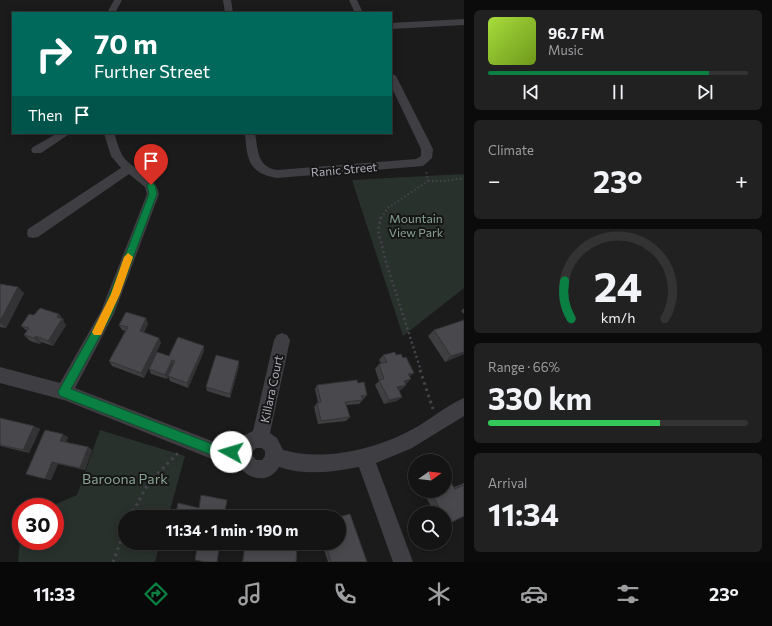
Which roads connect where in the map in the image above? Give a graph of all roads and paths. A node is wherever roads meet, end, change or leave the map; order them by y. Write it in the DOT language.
graph roads {
  1 [pos="118,0"];
  2 [pos="227,0"];
  3 [pos="353,0"];
  4 [pos="112,12"];
  5 [pos="229,12"];
  6 [pos="359,12"];
  7 [pos="464,22"];
  8 [pos="392,26"];
  9 [pos="392,78"];
  10 [pos="64,134"];
  11 [pos="109,134"];
  12 [pos="250,134"];
  13 [pos="37,150"];
  14 [pos="422,160"];
  15 [pos="129,168"];
  16 [pos="464,178"];
  17 [pos="428,181"];
  18 [pos="33,233"];
  19 [pos="282,340"];
  20 [pos="0,375"];
  21 [pos="64,392"];
  22 [pos="464,406"];
  23 [pos="438,424"];
  24 [pos="260,438"];
  25 [pos="185,440"];
  26 [pos="245,452"];
  27 [pos="274,456"];
  28 [pos="365,458"];
  29 [pos="134,510"];
  30 [pos="118,549"];
  31 [pos="113,562"];
  32 [pos="403,562"];
  1 -- 4 [label="street"];
  2 -- 5 [label="street"];
  3 -- 6 [label="street"];
  7 -- 8 [label="street"];
  9 -- 14 [label="street"];
  10 -- 13 [label="street"];
  11 -- 15 [label="street"];
  12 -- 14 [label="street, Ranic Street"];
  14 -- 17 [label="path"];
  15 -- 18 [label="street"];
  15 -- 21 [label="street"];
  16 -- 17 [label="path"];
  17 -- 23 [label="path"];
  19 -- 24 [label="street, Killara Court"];
  20 -- 21 [label="street"];
  21 -- 25 [label="street"];
  22 -- 23 [label="street"];
  23 -- 28 [label="street"];
  24 -- 26 [label="street"];
  24 -- 27 [label="street"];
  25 -- 26 [label="street"];
  25 -- 29 [label="path"];
  26 -- 27 [label="street"];
  27 -- 28 [label="street"];
  28 -- 32 [label="street"];
  30 -- 31 [label="path"];
}
